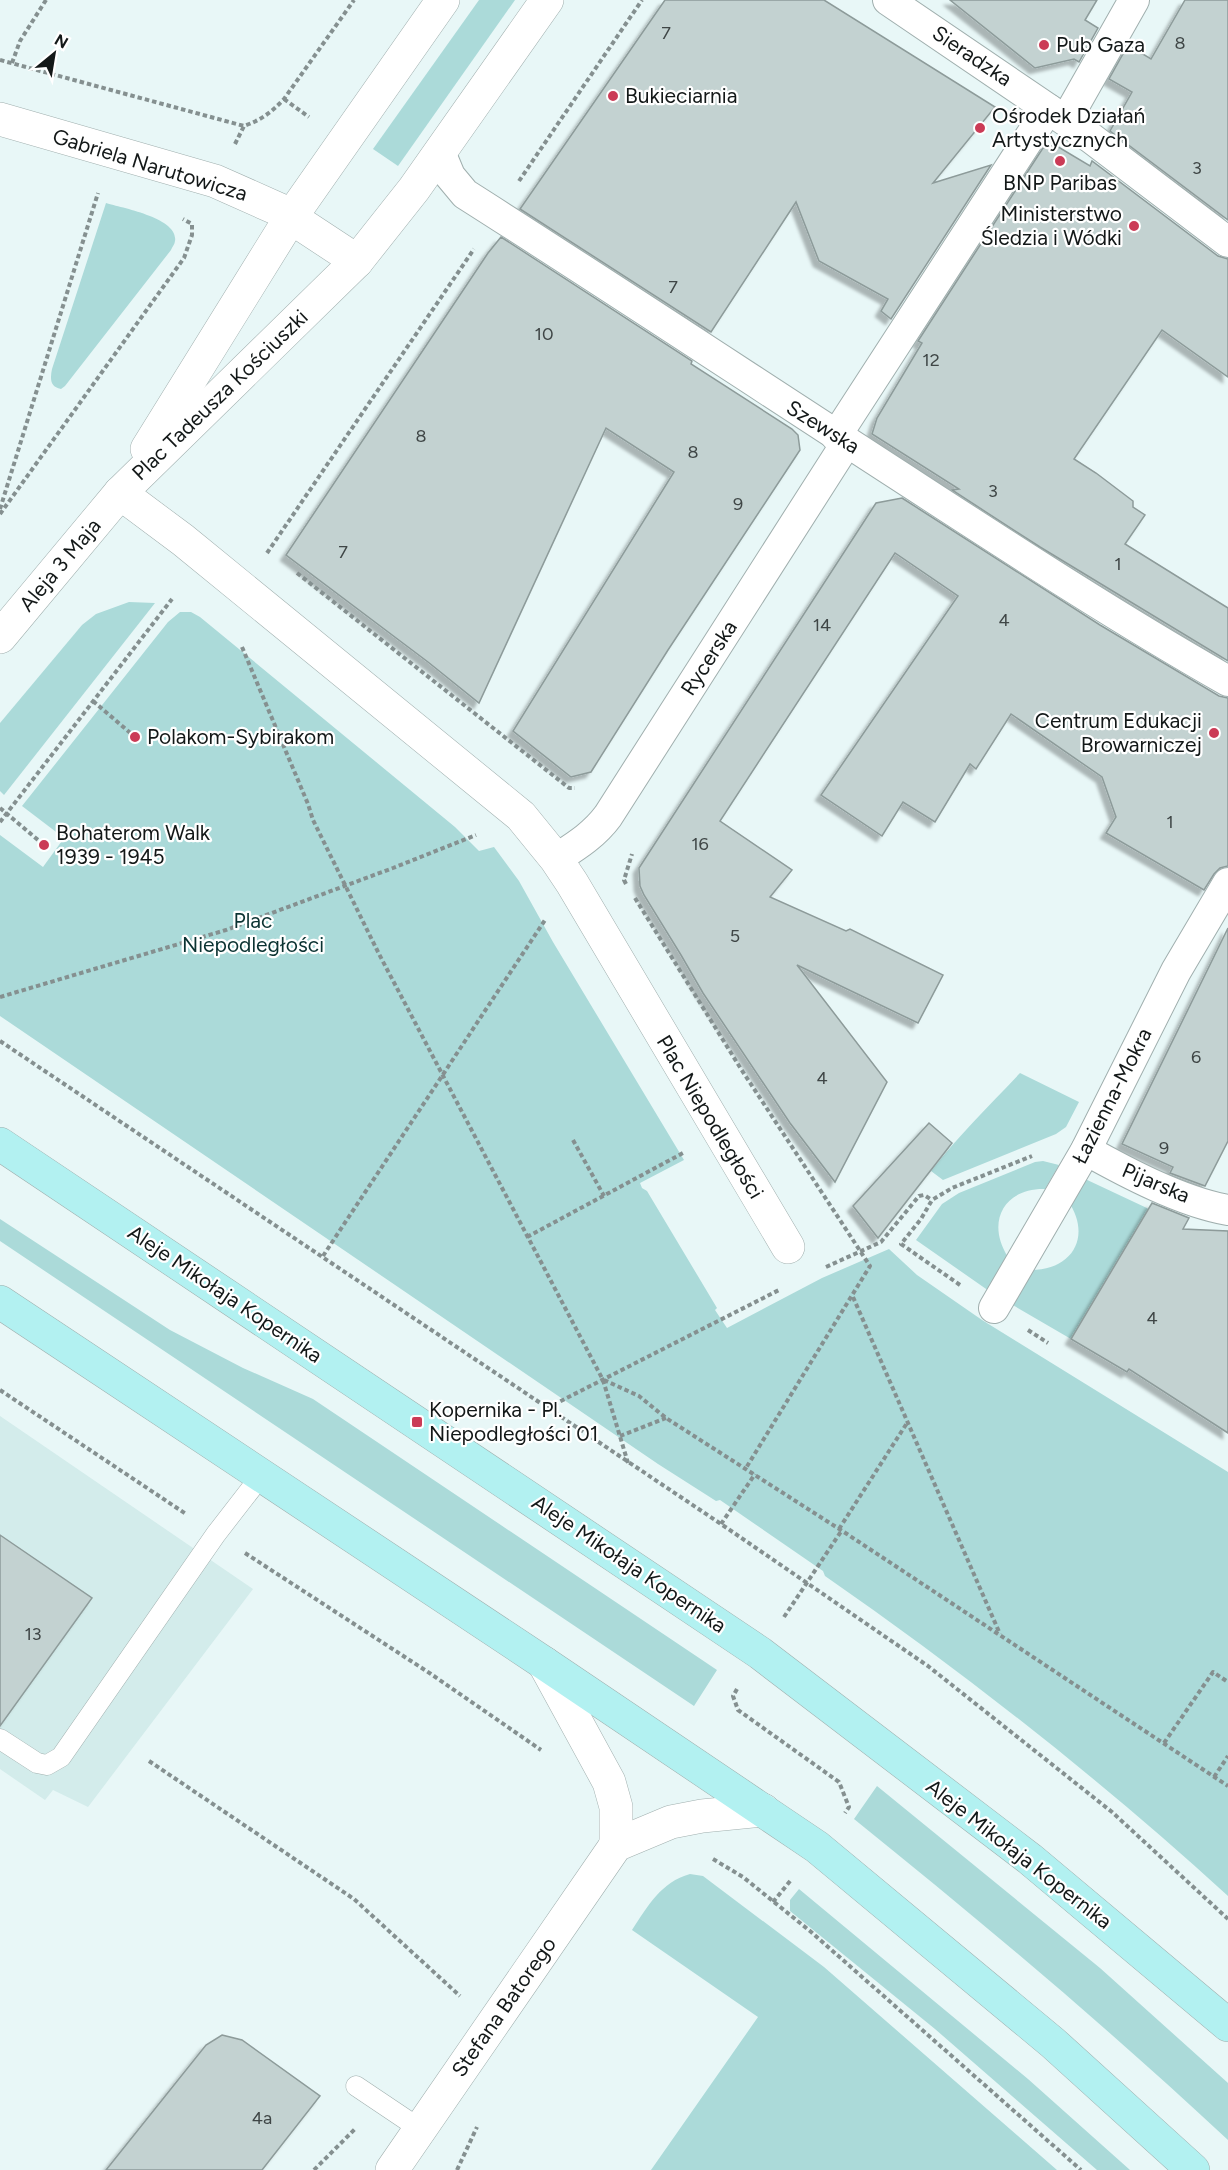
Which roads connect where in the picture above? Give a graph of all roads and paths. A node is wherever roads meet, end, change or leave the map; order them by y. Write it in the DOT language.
graph roads {
  1 [pos="46,0"];
  2 [pos="354,0"];
  3 [pos="443,0"];
  4 [pos="546,0"];
  5 [pos="642,0"];
  6 [pos="888,0"];
  7 [pos="1134,0"];
  8 [pos="0,60"];
  9 [pos="12,63"];
  10 [pos="1057,115"];
  11 [pos="0,119"];
  12 [pos="440,152"];
  13 [pos="99,189"];
  14 [pos="496,214"];
  15 [pos="178,215"];
  16 [pos="291,217"];
  17 [pos="1228,242"];
  18 [pos="475,248"];
  19 [pos="357,261"];
  20 [pos="842,439"];
  21 [pos="120,493"];
  22 [pos="0,509"];
  23 [pos="0,514"];
  24 [pos="240,586"];
  25 [pos="172,599"];
  26 [pos="0,636"];
  27 [pos="240,642"];
  28 [pos="1228,681"];
  29 [pos="93,701"];
  30 [pos="135,737"];
  31 [pos="0,808"];
  32 [pos="6,813"];
  33 [pos="521,816"];
  34 [pos="0,822"];
  35 [pos="44,845"];
  36 [pos="564,871"];
  37 [pos="1228,883"];
  38 [pos="346,885"];
  39 [pos="0,997"];
  40 [pos="0,1041"];
  41 [pos="443,1074"];
  42 [pos="573,1140"];
  43 [pos="0,1144"];
  44 [pos="1086,1150"];
  45 [pos="686,1152"];
  46 [pos="604,1196"];
  47 [pos="932,1200"];
  48 [pos="928,1209"];
  49 [pos="1228,1210"];
  50 [pos="527,1237"];
  51 [pos="901,1244"];
  52 [pos="788,1247"];
  53 [pos="323,1256"];
  54 [pos="870,1266"];
  55 [pos="820,1270"];
  56 [pos="780,1290"];
  57 [pos="852,1297"];
  58 [pos="0,1302"];
  59 [pos="994,1308"];
  60 [pos="603,1380"];
  61 [pos="0,1390"];
  62 [pos="547,1408"];
  63 [pos="666,1418"];
  64 [pos="907,1422"];
  65 [pos="620,1436"];
  66 [pos="628,1463"];
  67 [pos="746,1468"];
  68 [pos="755,1474"];
  69 [pos="261,1476"];
  70 [pos="721,1524"];
  71 [pos="841,1529"];
  72 [pos="216,1534"];
  73 [pos="806,1583"];
  74 [pos="1000,1635"];
  75 [pos="760,1653"];
  76 [pos="544,1663"];
  77 [pos="1228,1682"];
  78 [pos="0,1739"];
  79 [pos="1164,1743"];
  80 [pos="548,1754"];
  81 [pos="1228,1756"];
  82 [pos="149,1761"];
  83 [pos="1214,1777"];
  84 [pos="1228,1786"];
  85 [pos="763,1810"];
  86 [pos="615,1845"];
  87 [pos="817,1847"];
  88 [pos="702,1859"];
  89 [pos="773,1902"];
  90 [pos="1228,1918"];
  91 [pos="464,1999"];
  92 [pos="1228,2025"];
  93 [pos="356,2086"];
  94 [pos="479,2123"];
  95 [pos="420,2129"];
  96 [pos="392,2170"];
  97 [pos="457,2170"];
  98 [pos="1081,2170"];
  99 [pos="1193,2170"];
  1 -- 9 [label="path"];
  2 -- 9 [label="path"];
  3 -- 16 [label="street, Plac Tadeusza Kościuszki"];
  4 -- 12 [label="street, Plac Tadeusza Kościuszki"];
  5 -- 14 [label="path"];
  6 -- 10 [label="street, Sieradzka"];
  7 -- 10 [label="street, Rycerska"];
  8 -- 9 [label="path"];
  10 -- 17 [label="street, Sieradzka"];
  10 -- 20 [label="street, Rycerska"];
  11 -- 16 [label="street, Gabriela Narutowicza"];
  12 -- 14 [label="street, Szewska"];
  12 -- 19 [label="street, Plac Tadeusza Kościuszki"];
  13 -- 22 [label="path"];
  14 -- 20 [label="street, Szewska"];
  15 -- 23 [label="path"];
  16 -- 19 [label="street, Gabriela Narutowicza"];
  16 -- 21 [label="street, Plac Tadeusza Kościuszki"];
  18 -- 24 [label="path"];
  19 -- 21 [label="street, Plac Tadeusza Kościuszki"];
  20 -- 28 [label="street, Szewska"];
  20 -- 36 [label="street, Rycerska"];
  21 -- 24 [label="street, Plac Niepodległości"];
  21 -- 26 [label="street, Aleja 3 Maja"];
  24 -- 33 [label="street, Plac Niepodległości"];
  25 -- 29 [label="path"];
  27 -- 38 [label="path"];
  29 -- 30 [label="path"];
  29 -- 32 [label="path"];
  31 -- 32 [label="path"];
  32 -- 34 [label="path"];
  32 -- 35 [label="path"];
  33 -- 36 [label="street, Plac Niepodległości"];
  33 -- 38 [label="path"];
  36 -- 41 [label="path"];
  36 -- 52 [label="street, Plac Niepodległości"];
  37 -- 44 [label="street, Łazienna-Mokra"];
  38 -- 39 [label="path"];
  38 -- 41 [label="path"];
  40 -- 53 [label="path"];
  41 -- 50 [label="path"];
  41 -- 53 [label="path"];
  42 -- 46 [label="path"];
  43 -- 75 [label="main road, Aleje Mikołaja Kopernika"];
  44 -- 49 [label="street, Pijarska"];
  44 -- 59 [label="street, Łazienna-Mokra"];
  45 -- 46 [label="path"];
  46 -- 50 [label="path"];
  47 -- 55 [label="path"];
  48 -- 51 [label="path"];
  50 -- 60 [label="path"];
  53 -- 62 [label="path"];
  54 -- 57 [label="path"];
  56 -- 60 [label="path"];
  57 -- 64 [label="path"];
  57 -- 67 [label="path"];
  58 -- 69 [label="main road"];
  60 -- 62 [label="path"];
  60 -- 63 [label="path"];
  60 -- 65 [label="path"];
  61 -- 72 [label="path"];
  62 -- 66 [label="path"];
  63 -- 65 [label="path"];
  63 -- 67 [label="path"];
  64 -- 71 [label="path"];
  64 -- 74 [label="path"];
  65 -- 66 [label="path"];
  66 -- 70 [label="path"];
  67 -- 68 [label="path"];
  68 -- 70 [label="path"];
  68 -- 71 [label="path"];
  69 -- 72 [label="lane"];
  69 -- 76 [label="main road"];
  70 -- 73 [label="path"];
  71 -- 73 [label="path"];
  71 -- 74 [label="path"];
  72 -- 78 [label="lane"];
  72 -- 80 [label="path"];
  73 -- 75 [label="path"];
  73 -- 90 [label="path"];
  74 -- 79 [label="path"];
  75 -- 87 [label="path"];
  75 -- 92 [label="main road, Aleje Mikołaja Kopernika"];
  76 -- 85 [label="main road"];
  76 -- 86 [label="street"];
  77 -- 79 [label="path"];
  79 -- 83 [label="path"];
  81 -- 83 [label="path"];
  82 -- 91 [label="path"];
  83 -- 84 [label="path"];
  85 -- 86 [label="street"];
  85 -- 87 [label="main road"];
  86 -- 95 [label="street, Stefana Batorego"];
  87 -- 89 [label="path"];
  87 -- 99 [label="main road"];
  88 -- 89 [label="path"];
  89 -- 98 [label="path"];
  93 -- 95 [label="lane"];
  94 -- 97 [label="path"];
  95 -- 96 [label="street, Stefana Batorego"];
}
